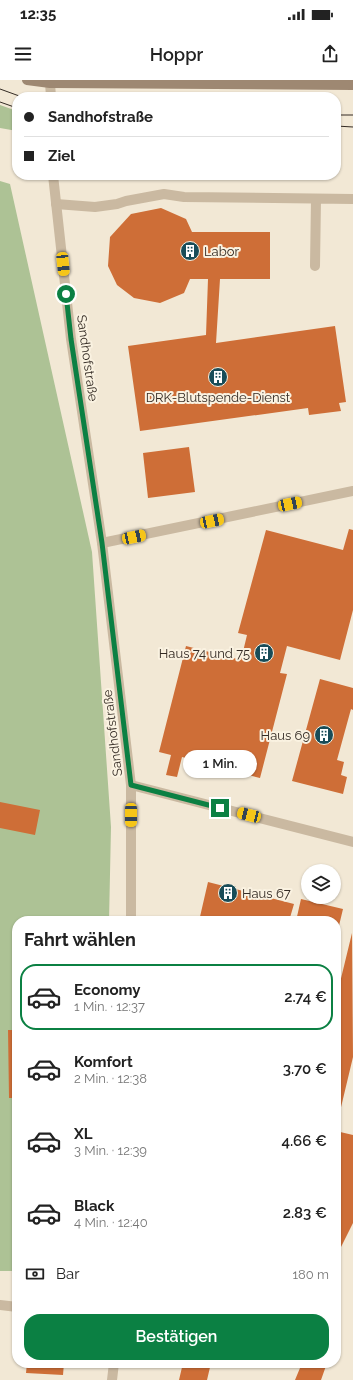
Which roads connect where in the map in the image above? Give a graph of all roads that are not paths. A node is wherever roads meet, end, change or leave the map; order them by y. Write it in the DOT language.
graph roads {
  1 [pos="27,80"];
  2 [pos="50,83"];
  3 [pos="353,85"];
  4 [pos="51,92"];
  5 [pos="54,180"];
  6 [pos="316,199"];
  7 [pos="353,200"];
  8 [pos="56,204"];
  9 [pos="315,266"];
  10 [pos="353,492"];
  11 [pos="102,543"];
  12 [pos="131,785"];
  13 [pos="353,842"];
  14 [pos="131,916"];
  15 [pos="0,1305"];
  16 [pos="12,1306"];
  17 [pos="113,1368"];
  18 [pos="112,1380"];
  1 -- 2 [label="main road"];
  2 -- 3 [label="main road"];
  2 -- 4 [label="street"];
  5 -- 8 [label="street, Sandhofstraße"];
  6 -- 7 [label="street"];
  6 -- 8 [label="street"];
  6 -- 9 [label="street"];
  8 -- 11 [label="street, Sandhofstraße"];
  10 -- 11 [label="street"];
  11 -- 12 [label="street, Sandhofstraße"];
  12 -- 13 [label="street"];
  12 -- 14 [label="street, Sandhofstraße"];
  15 -- 16 [label="street"];
  17 -- 18 [label="street"];
}
